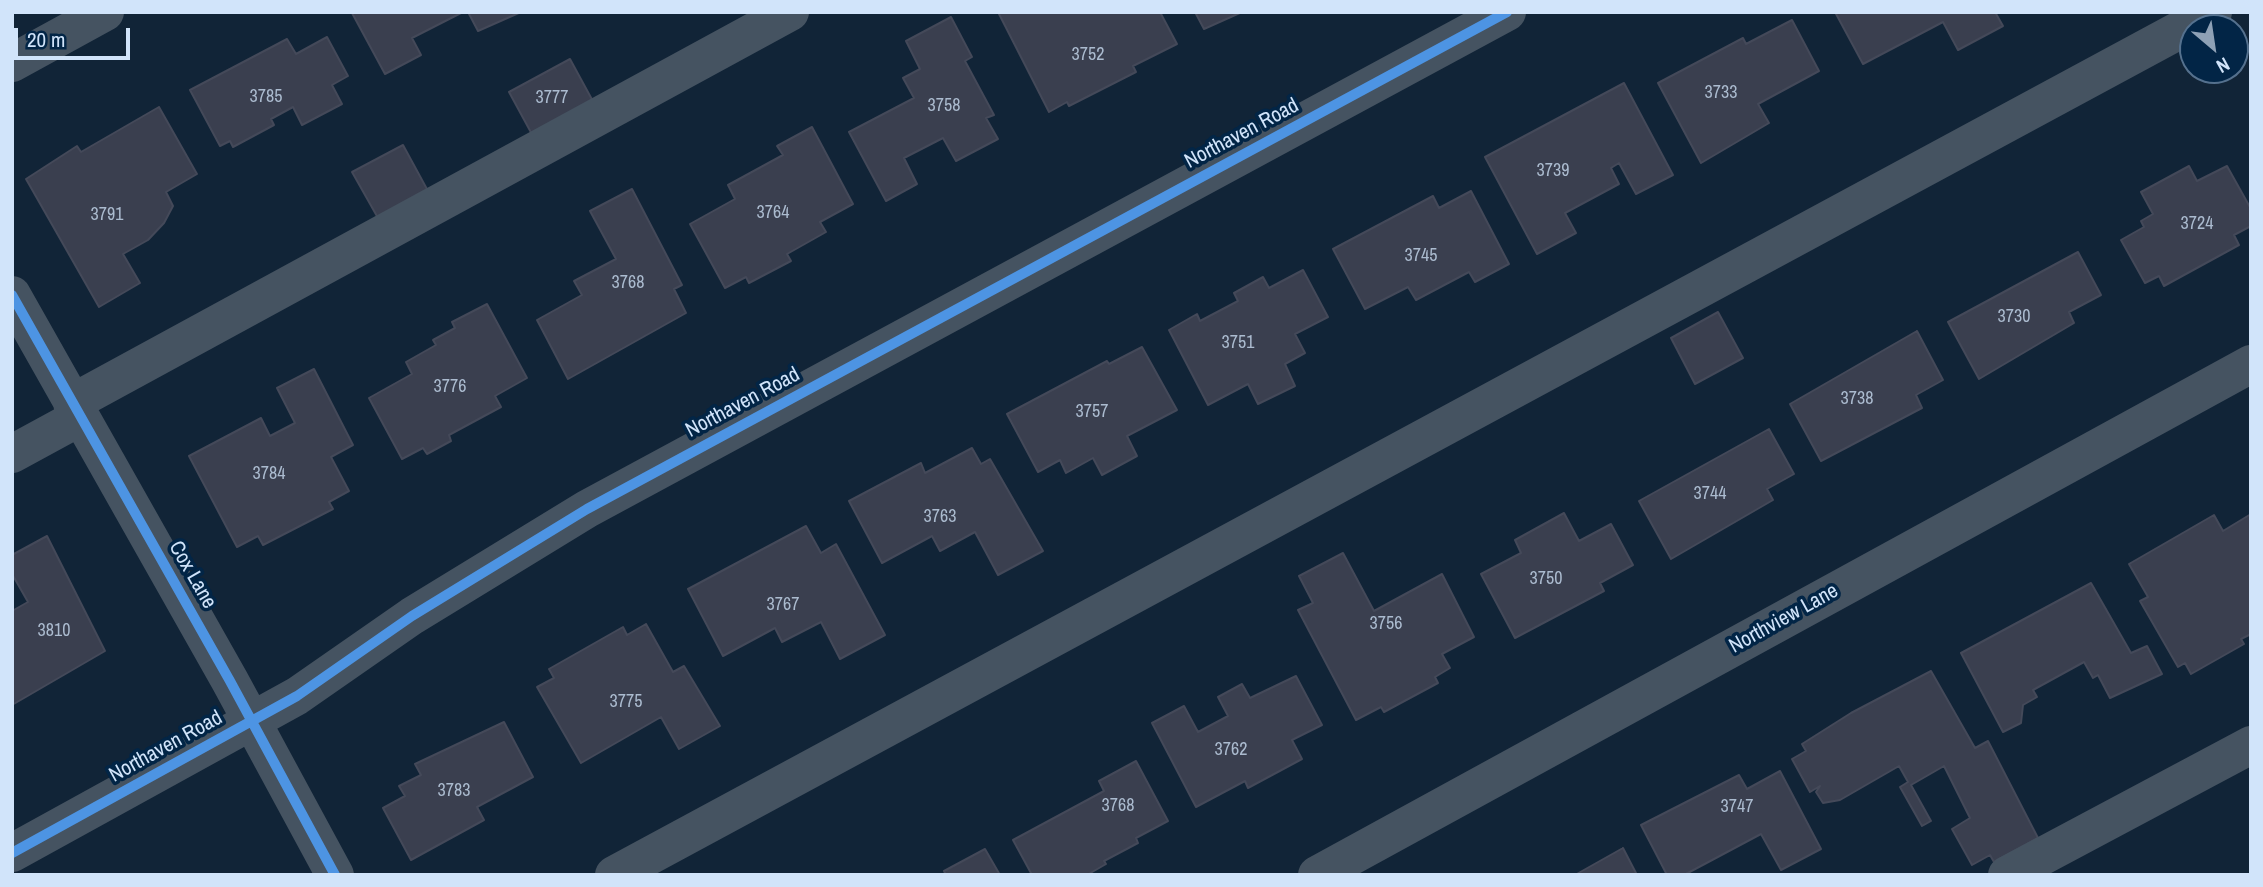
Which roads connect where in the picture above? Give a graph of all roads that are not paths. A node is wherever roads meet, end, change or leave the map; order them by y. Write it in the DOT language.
graph roads {
  1 [pos="105,12"];
  2 [pos="790,12"];
  3 [pos="1507,12"];
  4 [pos="2213,12"];
  5 [pos="12,63"];
  6 [pos="12,295"];
  7 [pos="2251,364"];
  8 [pos="76,410"];
  9 [pos="12,454"];
  10 [pos="252,721"];
  11 [pos="2251,745"];
  12 [pos="12,853"];
  13 [pos="335,875"];
  14 [pos="614,875"];
  15 [pos="1317,875"];
  16 [pos="2007,875"];
  1 -- 5 [label="street"];
  2 -- 8 [label="street"];
  3 -- 10 [label="street, Northaven Road"];
  4 -- 14 [label="street"];
  6 -- 8 [label="street, Cox Lane"];
  7 -- 15 [label="street, Northview Lane"];
  8 -- 9 [label="street"];
  8 -- 10 [label="street, Cox Lane"];
  10 -- 12 [label="street, Northaven Road"];
  10 -- 13 [label="street, Cox Lane"];
  11 -- 16 [label="street"];
}
